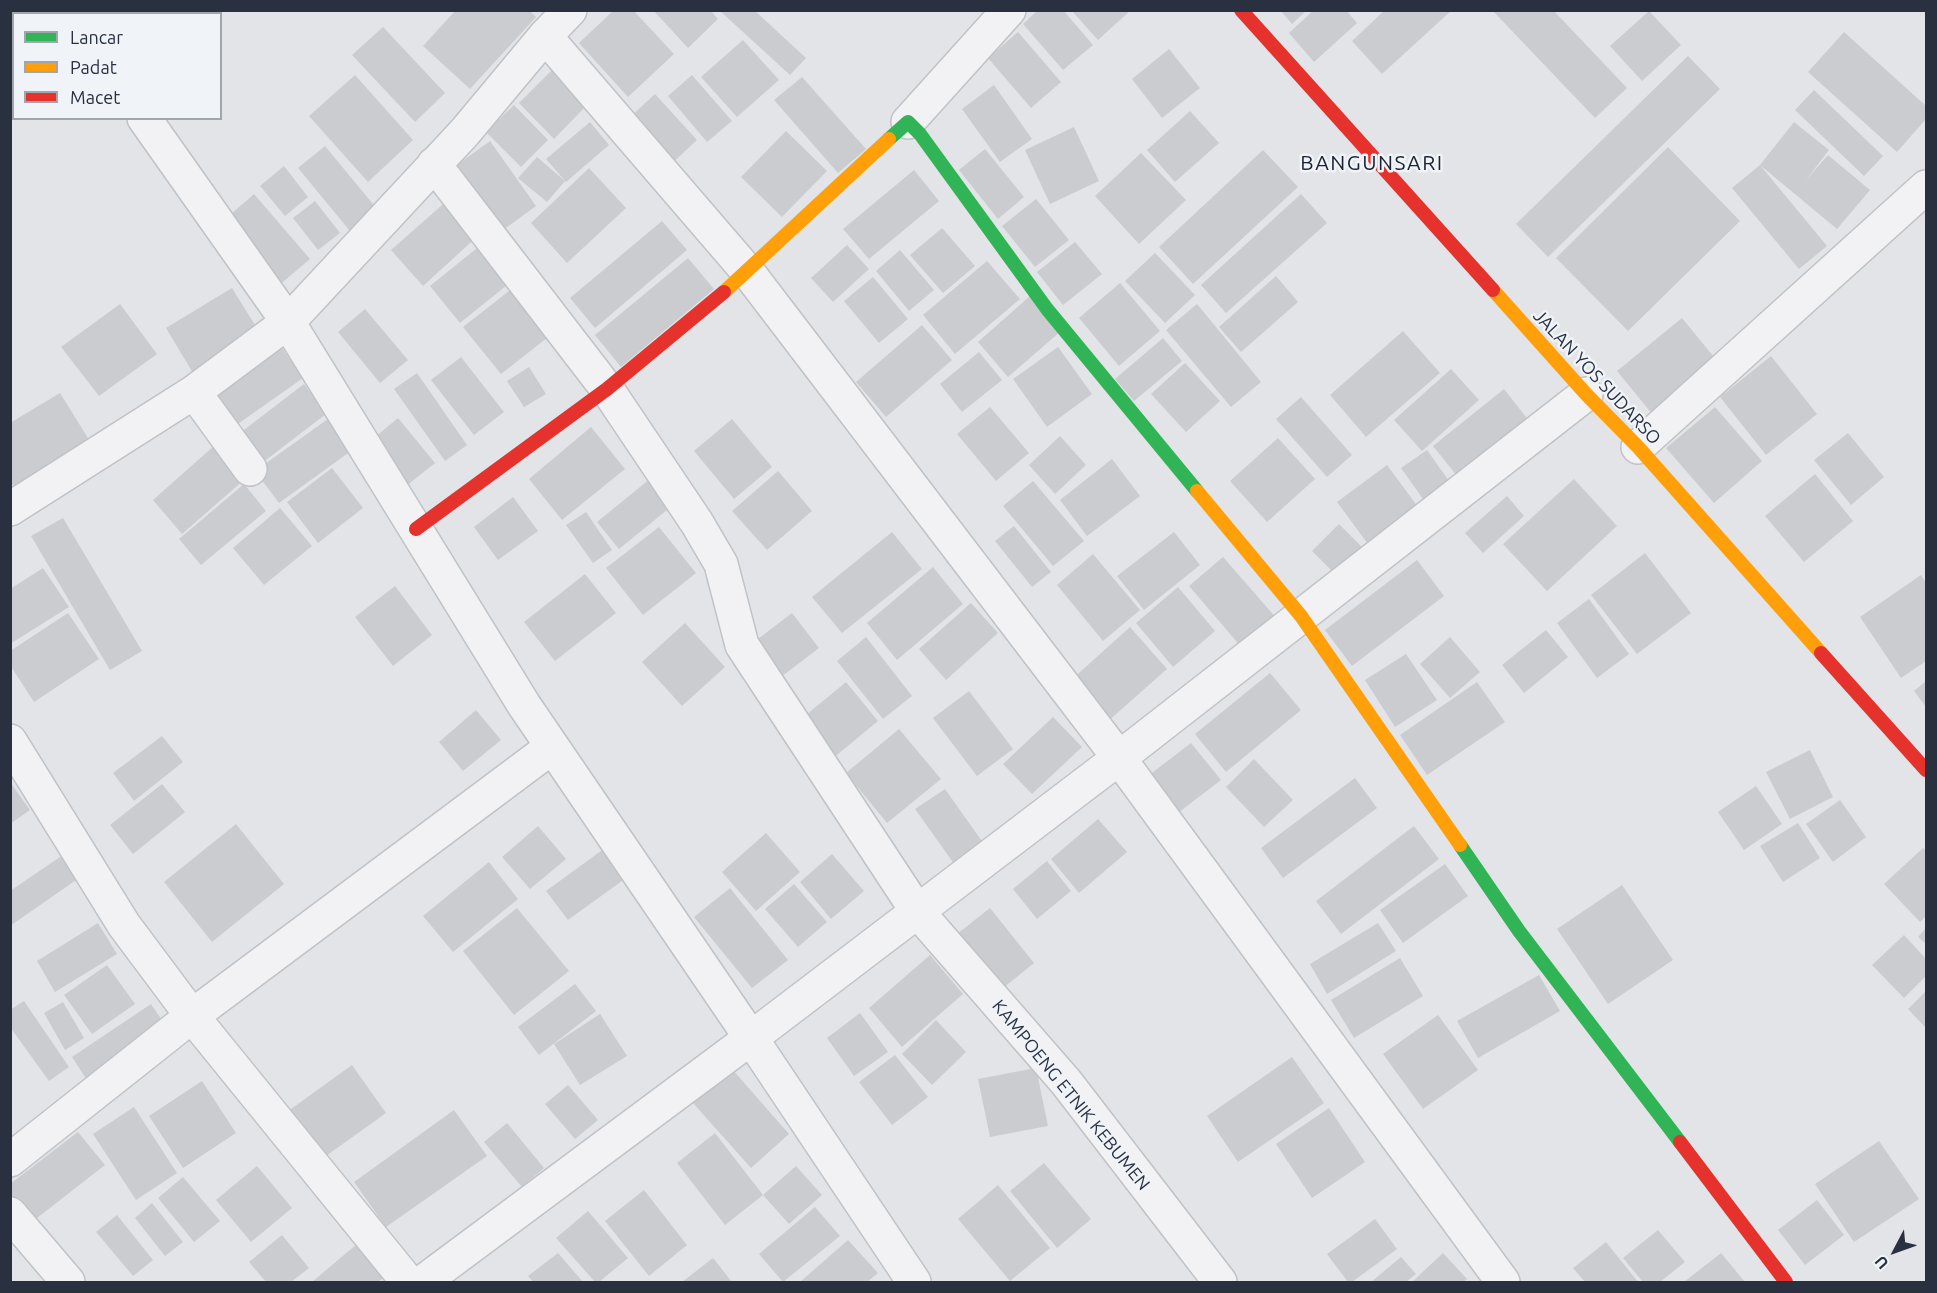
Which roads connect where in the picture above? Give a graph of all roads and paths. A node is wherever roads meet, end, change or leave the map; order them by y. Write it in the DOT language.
graph roads {
  1 [pos="570,10"];
  2 [pos="1009,10"];
  3 [pos="1241,10"];
  4 [pos="545,36"];
  5 [pos="145,120"];
  6 [pos="908,122"];
  7 [pos="434,164"];
  8 [pos="1926,186"];
  9 [pos="748,272"];
  10 [pos="288,322"];
  11 [pos="607,389"];
  12 [pos="194,392"];
  13 [pos="1586,394"];
  14 [pos="1638,447"];
  15 [pos="250,469"];
  16 [pos="10,509"];
  17 [pos="416,529"];
  18 [pos="1301,616"];
  19 [pos="10,741"];
  20 [pos="552,747"];
  21 [pos="1119,759"];
  22 [pos="1926,770"];
  23 [pos="917,911"];
  24 [pos="192,1016"];
  25 [pos="751,1038"];
  26 [pos="10,1160"];
  27 [pos="10,1214"];
  28 [pos="68,1282"];
  29 [pos="408,1282"];
  30 [pos="423,1282"];
  31 [pos="914,1282"];
  32 [pos="1220,1282"];
  33 [pos="1503,1282"];
  34 [pos="1786,1282"];
  1 -- 4 [label="street"];
  2 -- 6 [label="street"];
  3 -- 13 [label="street, JALAN YOS SUDARSO"];
  4 -- 7 [label="street"];
  4 -- 9 [label="street"];
  5 -- 10 [label="street"];
  6 -- 9 [label="street"];
  6 -- 18 [label="street"];
  7 -- 10 [label="street"];
  7 -- 11 [label="street, KAMPOENG ETNIK KEBUMEN"];
  8 -- 14 [label="street"];
  9 -- 11 [label="street"];
  9 -- 21 [label="street"];
  10 -- 12 [label="street"];
  10 -- 17 [label="street"];
  11 -- 17 [label="street"];
  11 -- 23 [label="street, KAMPOENG ETNIK KEBUMEN"];
  12 -- 15 [label="street"];
  12 -- 16 [label="street"];
  13 -- 14 [label="street, JALAN YOS SUDARSO"];
  13 -- 18 [label="street"];
  14 -- 22 [label="street, JALAN YOS SUDARSO"];
  17 -- 20 [label="street"];
  18 -- 21 [label="street"];
  18 -- 34 [label="street"];
  19 -- 24 [label="street"];
  20 -- 24 [label="street"];
  20 -- 25 [label="street"];
  21 -- 23 [label="street"];
  21 -- 33 [label="street"];
  23 -- 25 [label="street"];
  23 -- 32 [label="street, KAMPOENG ETNIK KEBUMEN"];
  24 -- 26 [label="street"];
  24 -- 29 [label="street"];
  25 -- 30 [label="street"];
  25 -- 31 [label="street"];
  27 -- 28 [label="street"];
}
